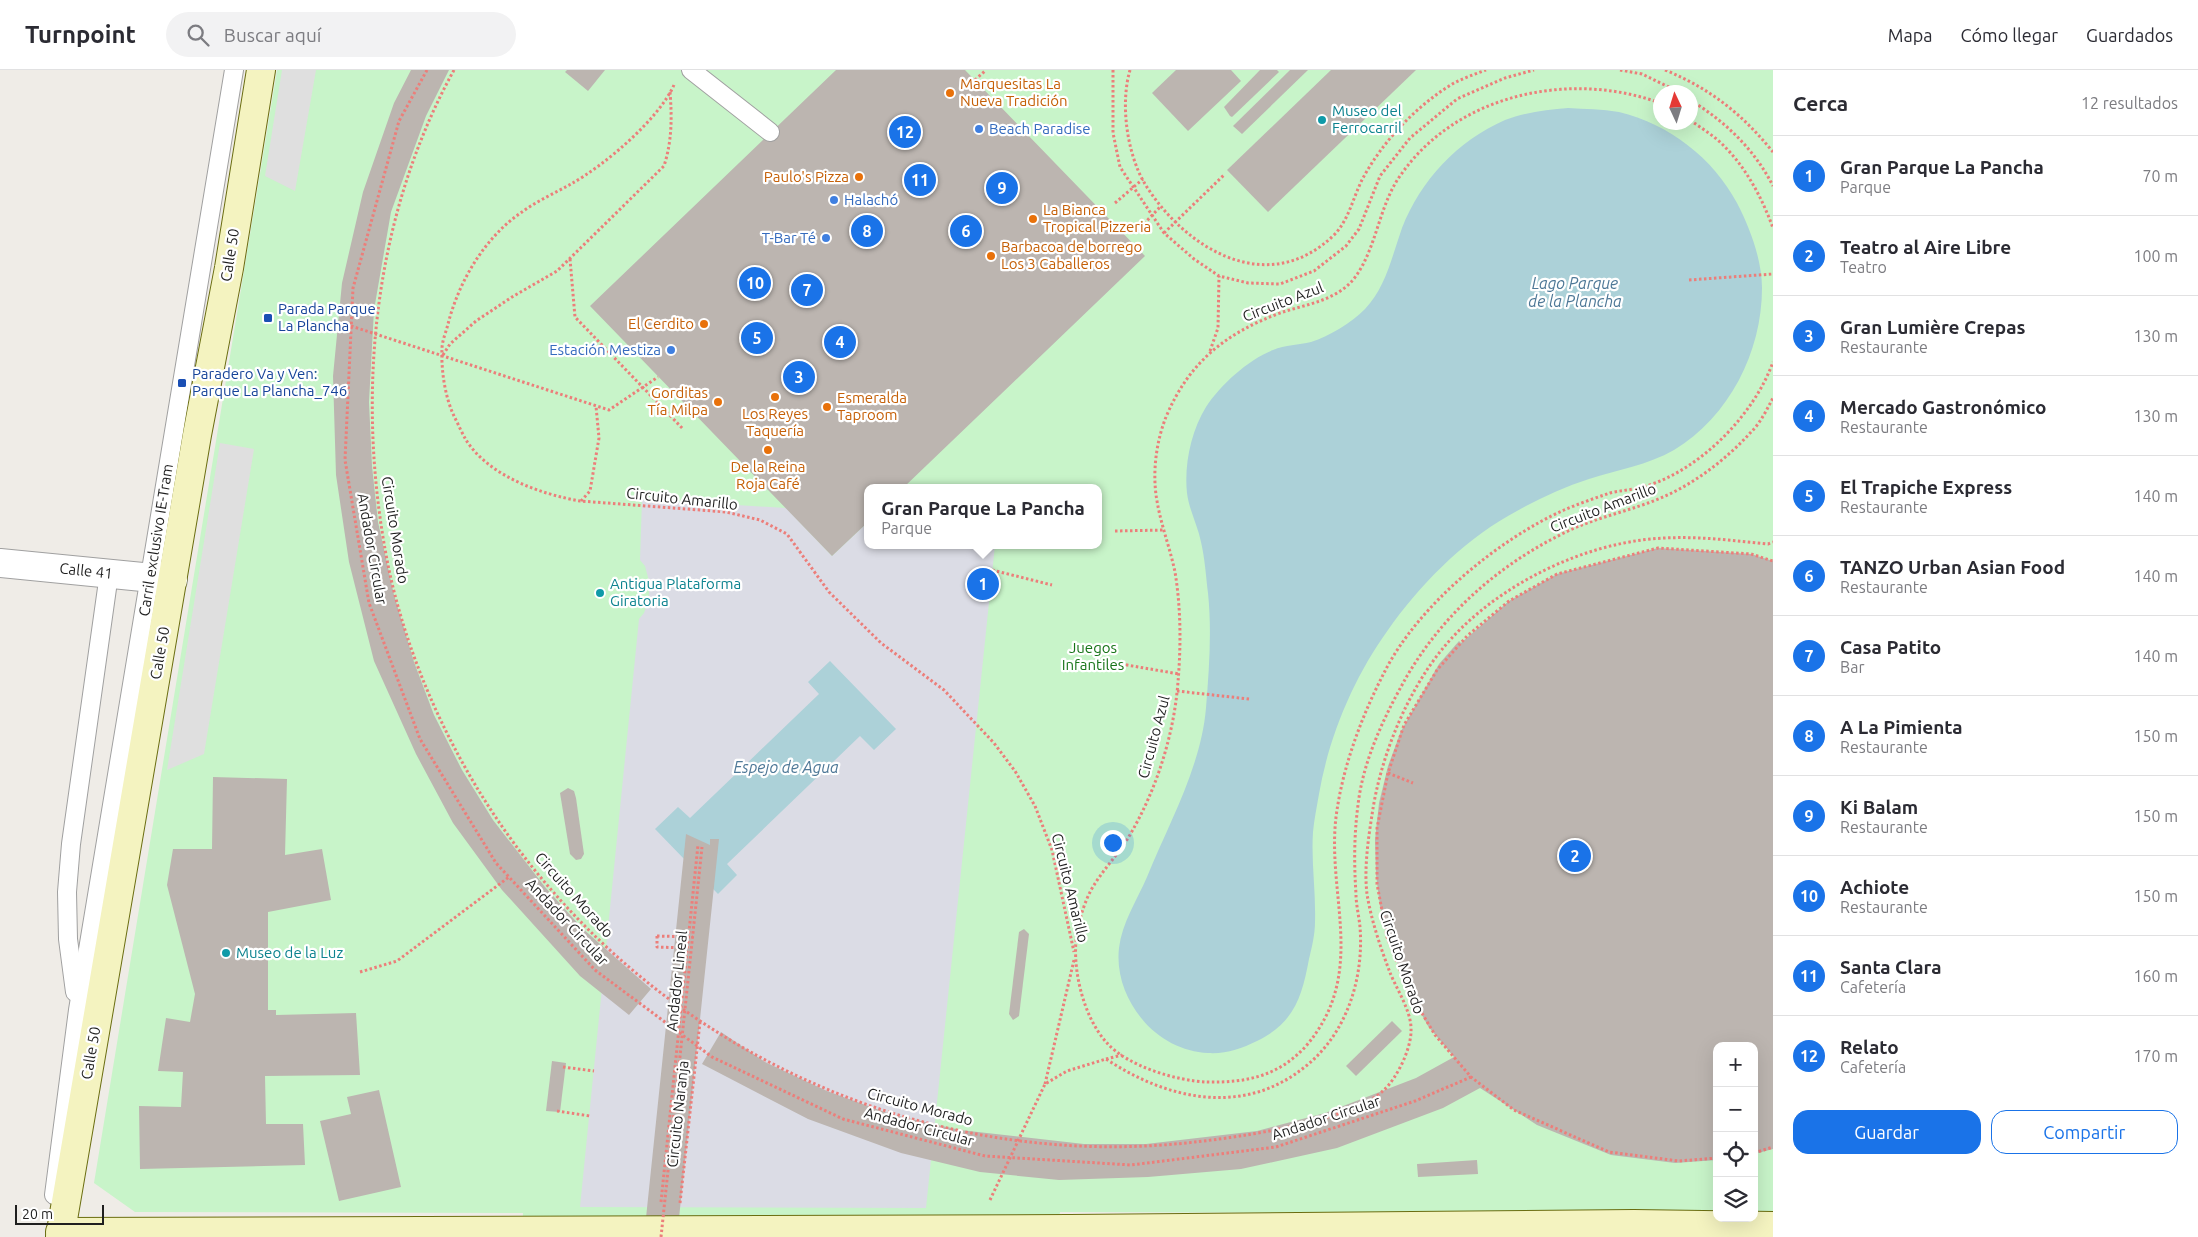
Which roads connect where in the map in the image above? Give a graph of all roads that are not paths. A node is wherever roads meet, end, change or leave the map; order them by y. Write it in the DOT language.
graph roads {
  1 [pos="234,70"];
  2 [pos="261,70"];
  3 [pos="684,74"];
  4 [pos="770,132"];
  5 [pos="0,562"];
  6 [pos="109,574"];
  7 [pos="161,579"];
  8 [pos="78,1010"];
  9 [pos="1773,1226"];
  10 [pos="56,1236"];
  1 -- 7 [label="lane, Carril exclusivo IE-Tram"];
  2 -- 7 [label="main road, Calle 50"];
  3 -- 4 [label="lane"];
  5 -- 6 [label="street, Calle 41"];
  6 -- 7 [label="street, Calle 41"];
  6 -- 8 [label="lane"];
  7 -- 8 [label="lane, Carril exclusivo IE-Tram"];
  7 -- 10 [label="main road, Calle 50"];
  8 -- 10 [label="lane"];
  9 -- 10 [label="main road"];
}
